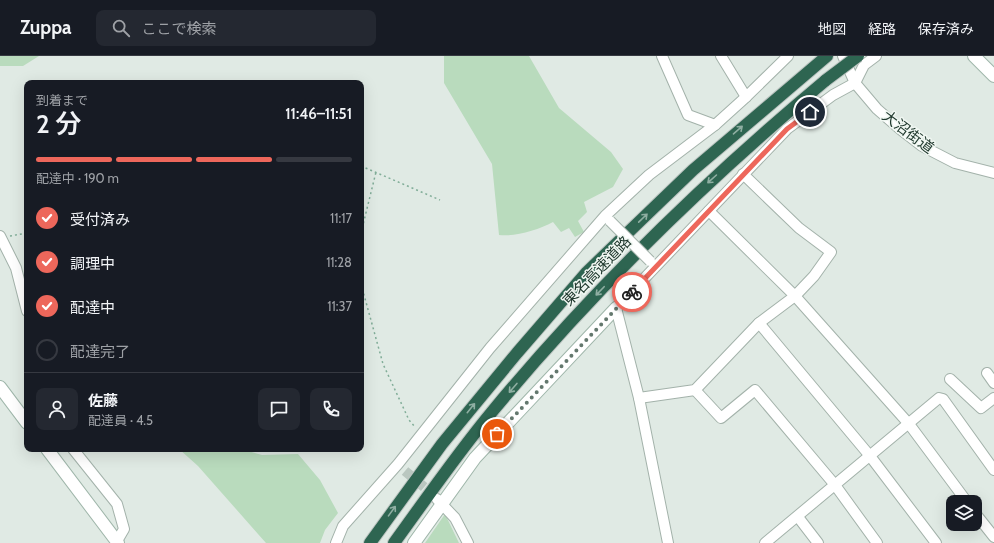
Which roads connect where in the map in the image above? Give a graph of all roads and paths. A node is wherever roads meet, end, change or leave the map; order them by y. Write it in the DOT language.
graph roads {
  1 [pos="662,56"];
  2 [pos="721,56"];
  3 [pos="788,56"];
  4 [pos="827,56"];
  5 [pos="843,56"];
  6 [pos="858,56"];
  7 [pos="876,56"];
  8 [pos="974,56"];
  9 [pos="994,76"];
  10 [pos="855,83"];
  11 [pos="746,97"];
  12 [pos="715,125"];
  13 [pos="364,167"];
  14 [pos="376,172"];
  15 [pos="994,173"];
  16 [pos="743,174"];
  17 [pos="440,200"];
  18 [pos="709,211"];
  19 [pos="607,218"];
  20 [pos="364,221"];
  21 [pos="24,233"];
  22 [pos="0,237"];
  23 [pos="653,264"];
  24 [pos="364,295"];
  25 [pos="795,296"];
  26 [pos="24,299"];
  27 [pos="616,308"];
  28 [pos="759,323"];
  29 [pos="987,373"];
  30 [pos="950,379"];
  31 [pos="994,383"];
  32 [pos="0,387"];
  33 [pos="695,390"];
  34 [pos="639,398"];
  35 [pos="994,399"];
  36 [pos="24,419"];
  37 [pos="908,424"];
  38 [pos="420,434"];
  39 [pos="49,452"];
  40 [pos="75,452"];
  41 [pos="870,456"];
  42 [pos="994,470"];
  43 [pos="834,485"];
  44 [pos="962,495"];
  45 [pos="440,502"];
  46 [pos="798,517"];
  47 [pos="982,522"];
  48 [pos="994,538"];
  49 [pos="117,542"];
  50 [pos="336,543"];
  51 [pos="370,543"];
  52 [pos="394,543"];
  53 [pos="414,543"];
  54 [pos="468,543"];
  55 [pos="668,543"];
  56 [pos="765,543"];
  57 [pos="818,543"];
  58 [pos="877,543"];
  59 [pos="936,543"];
  1 -- 12 [label="street"];
  2 -- 11 [label="street"];
  3 -- 11 [label="street"];
  51 -- 4 [label="highway, 東名高速道路, one-way"];
  5 -- 10 [label="street, 大沼街道"];
  6 -- 52 [label="highway, 東名高速道路, one-way, bridge"];
  7 -- 10 [label="street"];
  8 -- 9 [label="street"];
  10 -- 15 [label="street, 大沼街道"];
  10 -- 16 [label="street"];
  11 -- 12 [label="street"];
  12 -- 19 [label="street"];
  13 -- 14 [label="path"];
  14 -- 17 [label="path"];
  14 -- 20 [label="path"];
  16 -- 18 [label="street"];
  16 -- 25 [label="street"];
  18 -- 23 [label="street"];
  18 -- 25 [label="street"];
  19 -- 23 [label="street, bridge"];
  19 -- 38 [label="street"];
  21 -- 22 [label="path"];
  22 -- 26 [label="street"];
  23 -- 27 [label="street"];
  24 -- 38 [label="path"];
  25 -- 28 [label="street"];
  25 -- 37 [label="street"];
  27 -- 34 [label="street"];
  27 -- 45 [label="street"];
  28 -- 33 [label="street"];
  28 -- 41 [label="street"];
  29 -- 31 [label="street"];
  30 -- 35 [label="street"];
  32 -- 36 [label="street"];
  33 -- 34 [label="street"];
  33 -- 43 [label="street"];
  34 -- 55 [label="street"];
  37 -- 41 [label="street"];
  37 -- 42 [label="street"];
  37 -- 44 [label="street"];
  38 -- 50 [label="street"];
  39 -- 49 [label="street"];
  40 -- 49 [label="street"];
  41 -- 43 [label="street"];
  41 -- 59 [label="street"];
  43 -- 46 [label="street"];
  43 -- 58 [label="street"];
  45 -- 53 [label="street"];
  45 -- 54 [label="street"];
  46 -- 56 [label="street"];
  46 -- 57 [label="street"];
  47 -- 48 [label="street"];
}
